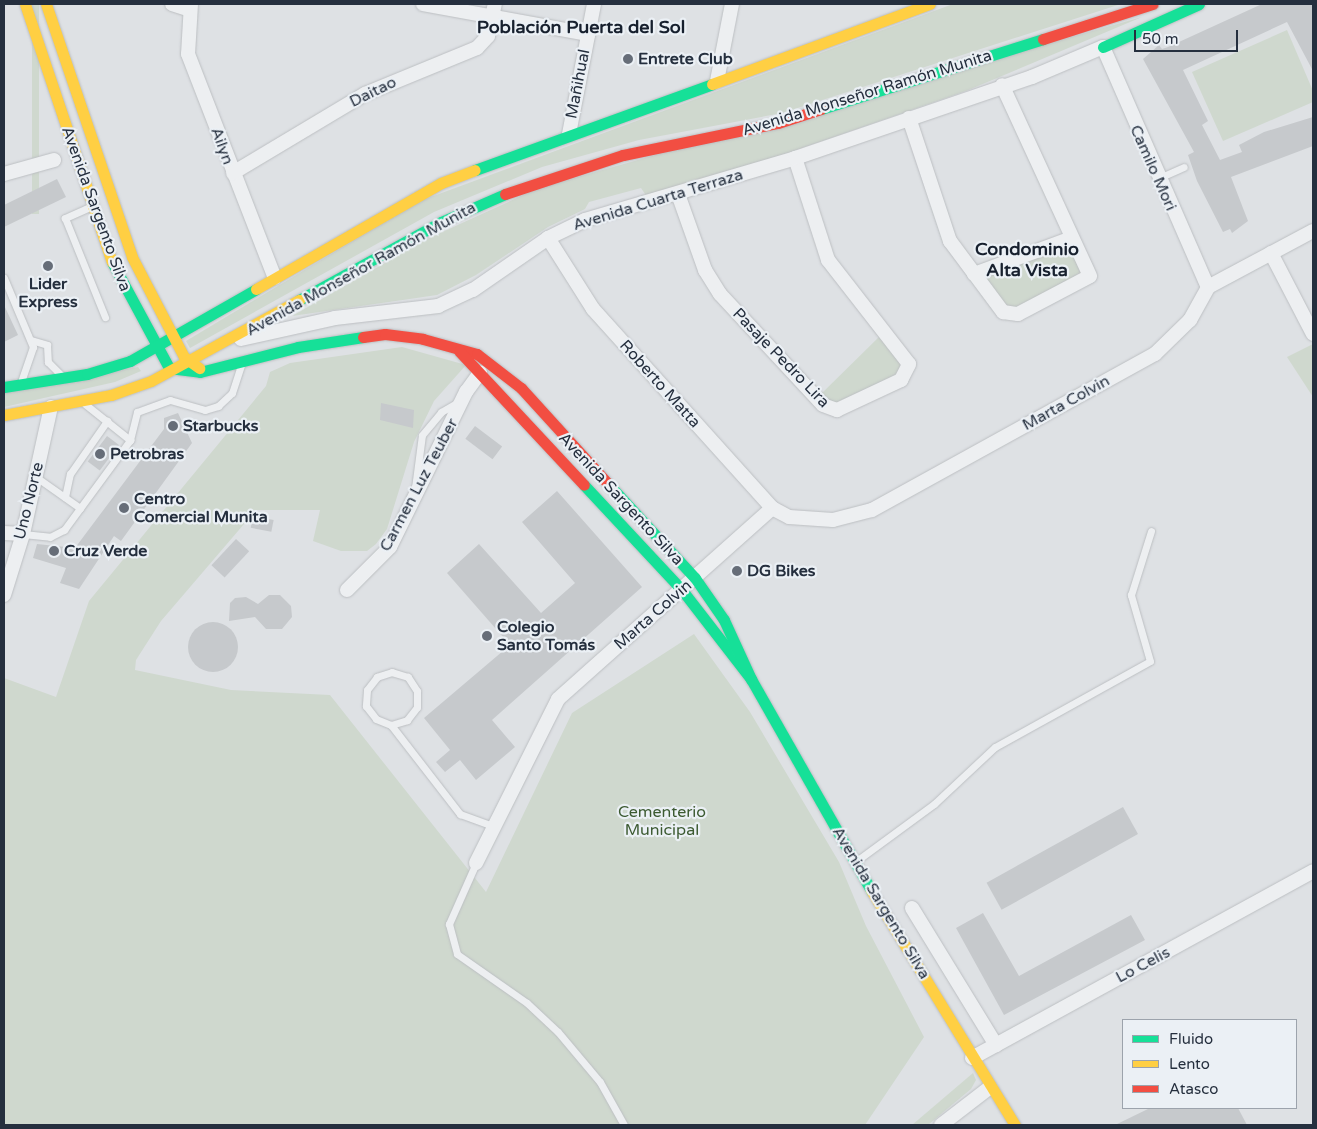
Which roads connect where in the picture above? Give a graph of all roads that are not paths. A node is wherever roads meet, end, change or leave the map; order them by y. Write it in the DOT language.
graph roads {
  1 [pos="25,4"];
  2 [pos="46,4"];
  3 [pos="172,4"];
  4 [pos="423,4"];
  5 [pos="594,4"];
  6 [pos="732,4"];
  7 [pos="930,4"];
  8 [pos="1153,4"];
  9 [pos="1199,4"];
  10 [pos="190,7"];
  11 [pos="914,7"];
  12 [pos="494,10"];
  13 [pos="588,34"];
  14 [pos="1103,47"];
  15 [pos="717,81"];
  16 [pos="1002,86"];
  17 [pos="909,118"];
  18 [pos="569,134"];
  19 [pos="795,158"];
  20 [pos="54,160"];
  21 [pos="1184,167"];
  22 [pos="233,173"];
  23 [pos="4,174"];
  24 [pos="1157,179"];
  25 [pos="678,194"];
  26 [pos="92,206"];
  27 [pos="117,215"];
  28 [pos="1313,232"];
  29 [pos="548,238"];
  30 [pos="1072,238"];
  31 [pos="1271,253"];
  32 [pos="974,274"];
  33 [pos="4,278"];
  34 [pos="275,278"];
  35 [pos="1208,287"];
  36 [pos="105,317"];
  37 [pos="1313,334"];
  38 [pos="174,337"];
  39 [pos="31,340"];
  40 [pos="219,346"];
  41 [pos="155,348"];
  42 [pos="458,350"];
  43 [pos="246,360"];
  44 [pos="189,363"];
  45 [pos="215,369"];
  46 [pos="174,371"];
  47 [pos="480,373"];
  48 [pos="64,378"];
  49 [pos="235,378"];
  50 [pos="17,385"];
  51 [pos="4,387"];
  52 [pos="463,399"];
  53 [pos="81,401"];
  54 [pos="51,407"];
  55 [pos="4,415"];
  56 [pos="106,421"];
  57 [pos="130,440"];
  58 [pos="36,477"];
  59 [pos="416,497"];
  60 [pos="65,498"];
  61 [pos="80,508"];
  62 [pos="772,508"];
  63 [pos="789,517"];
  64 [pos="1151,531"];
  65 [pos="4,534"];
  66 [pos="23,534"];
  67 [pos="695,578"];
  68 [pos="348,590"];
  69 [pos="682,590"];
  70 [pos="4,595"];
  71 [pos="751,679"];
  72 [pos="391,725"];
  73 [pos="493,826"];
  74 [pos="476,863"];
  75 [pos="854,863"];
  76 [pos="1313,870"];
  77 [pos="912,908"];
  78 [pos="996,1045"];
  79 [pos="972,1058"];
  80 [pos="989,1088"];
  81 [pos="624,1125"];
  82 [pos="941,1125"];
  83 [pos="1015,1125"];
  1 -- 26 [label="main road, Avenida Sargento Silva"];
  2 -- 27 [label="main road, Avenida Sargento Silva"];
  3 -- 10 [label="street, Ailyn"];
  4 -- 12 [label="street"];
  5 -- 13 [label="street, Mañihual"];
  6 -- 15 [label="street"];
  7 -- 11 [label="main road, Avenida Monseñor Ramón Munita"];
  8 -- 40 [label="main road, Avenida Monseñor Ramón Munita"];
  9 -- 14 [label="main road"];
  10 -- 22 [label="street, Ailyn"];
  11 -- 15 [label="main road, Avenida Monseñor Ramón Munita"];
  12 -- 13 [label="street"];
  12 -- 22 [label="street, Daitao"];
  13 -- 18 [label="street, Mañihual"];
  14 -- 16 [label="street, Avenida Cuarta Terraza"];
  14 -- 24 [label="street, Camilo Mori"];
  15 -- 18 [label="main road, Avenida Monseñor Ramón Munita"];
  16 -- 17 [label="street, Avenida Cuarta Terraza"];
  16 -- 30 [label="street"];
  17 -- 19 [label="street, Avenida Cuarta Terraza"];
  17 -- 32 [label="street"];
  18 -- 34 [label="main road, Avenida Monseñor Ramón Munita"];
  19 -- 25 [label="street, Avenida Cuarta Terraza"];
  19 -- 25 [label="street, Pasaje Pedro Lira"];
  20 -- 23 [label="street"];
  21 -- 24 [label="lane"];
  22 -- 34 [label="street, Ailyn"];
  24 -- 35 [label="street, Camilo Mori"];
  25 -- 29 [label="street, Avenida Cuarta Terraza"];
  26 -- 27 [label="main road"];
  26 -- 36 [label="lane"];
  26 -- 41 [label="main road, Avenida Sargento Silva"];
  27 -- 38 [label="main road, Avenida Sargento Silva"];
  28 -- 31 [label="street"];
  29 -- 40 [label="street, Avenida Cuarta Terraza"];
  29 -- 62 [label="street, Roberto Matta"];
  30 -- 32 [label="street"];
  30 -- 32 [label="street"];
  31 -- 35 [label="street"];
  31 -- 37 [label="street"];
  33 -- 39 [label="lane"];
  34 -- 38 [label="main road, Avenida Monseñor Ramón Munita"];
  35 -- 63 [label="street, Marta Colvin"];
  38 -- 41 [label="main road, Avenida Monseñor Ramón Munita"];
  38 -- 44 [label="main road, Avenida Sargento Silva"];
  39 -- 48 [label="lane"];
  39 -- 50 [label="lane"];
  40 -- 44 [label="main road, Avenida Monseñor Ramón Munita"];
  41 -- 46 [label="main road, Avenida Sargento Silva"];
  41 -- 48 [label="main road, Avenida Monseñor Ramón Munita"];
  42 -- 43 [label="main road, Avenida Sargento Silva"];
  42 -- 47 [label="main road, Avenida Sargento Silva"];
  42 -- 67 [label="main road, Avenida Sargento Silva"];
  43 -- 45 [label="main road, Avenida Sargento Silva"];
  43 -- 49 [label="lane"];
  44 -- 45 [label="main road"];
  44 -- 46 [label="main road, Avenida Monseñor Ramón Munita"];
  45 -- 46 [label="main road, Avenida Sargento Silva"];
  45 -- 49 [label="lane"];
  46 -- 53 [label="main road, Avenida Monseñor Ramón Munita"];
  47 -- 52 [label="street, Carmen Luz Teuber"];
  47 -- 69 [label="main road, Avenida Sargento Silva"];
  48 -- 50 [label="main road, Avenida Monseñor Ramón Munita"];
  49 -- 57 [label="lane"];
  50 -- 51 [label="main road, Avenida Monseñor Ramón Munita"];
  52 -- 59 [label="street, Carmen Luz Teuber"];
  52 -- 59 [label="lane"];
  53 -- 54 [label="main road, Avenida Monseñor Ramón Munita"];
  53 -- 56 [label="lane"];
  54 -- 55 [label="main road, Avenida Monseñor Ramón Munita"];
  54 -- 58 [label="street, Uno Norte"];
  56 -- 57 [label="lane"];
  56 -- 60 [label="lane"];
  57 -- 61 [label="lane"];
  58 -- 60 [label="lane"];
  58 -- 66 [label="street, Uno Norte"];
  59 -- 68 [label="street, Carmen Luz Teuber"];
  60 -- 61 [label="lane"];
  61 -- 66 [label="lane"];
  62 -- 63 [label="street, Roberto Matta"];
  62 -- 67 [label="street, Marta Colvin"];
  64 -- 75 [label="lane"];
  65 -- 66 [label="street"];
  66 -- 70 [label="street, Uno Norte"];
  67 -- 69 [label="street, Marta Colvin"];
  67 -- 71 [label="main road, Avenida Sargento Silva"];
  69 -- 71 [label="main road, Avenida Sargento Silva"];
  69 -- 73 [label="street, Marta Colvin"];
  71 -- 75 [label="main road, Avenida Sargento Silva"];
  72 -- 72 [label="lane"];
  72 -- 73 [label="lane"];
  73 -- 74 [label="street, Marta Colvin"];
  74 -- 81 [label="lane"];
  75 -- 79 [label="main road, Avenida Sargento Silva"];
  76 -- 78 [label="street, Lo Celis"];
  77 -- 78 [label="street, Avenida Sargento Silva"];
  78 -- 79 [label="street, Lo Celis"];
  79 -- 80 [label="main road, Avenida Sargento Silva"];
  80 -- 82 [label="street"];
  80 -- 83 [label="main road, Avenida Sargento Silva"];
}
